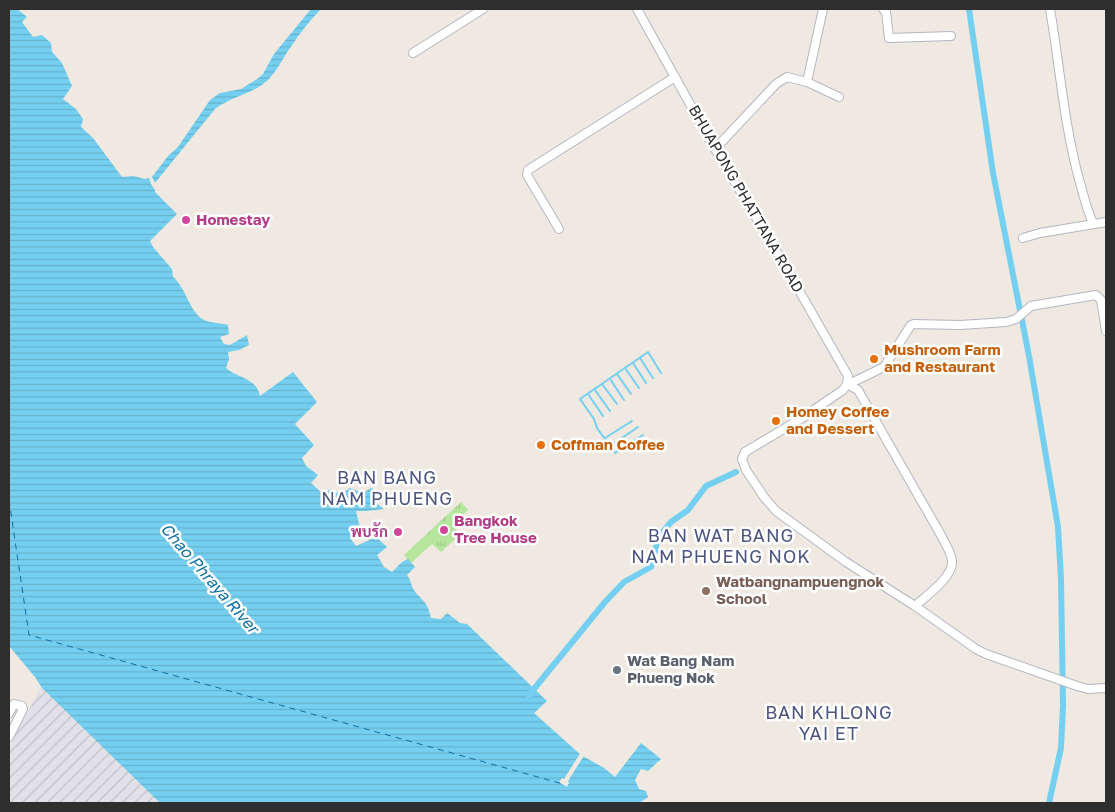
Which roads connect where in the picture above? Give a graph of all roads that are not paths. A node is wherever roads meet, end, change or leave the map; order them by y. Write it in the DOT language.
graph roads {
  1 [pos="483,9"];
  2 [pos="637,9"];
  3 [pos="823,9"];
  4 [pos="883,9"];
  5 [pos="1050,9"];
  6 [pos="951,36"];
  7 [pos="413,52"];
  8 [pos="675,76"];
  9 [pos="807,82"];
  10 [pos="839,97"];
  11 [pos="715,149"];
  12 [pos="1106,222"];
  13 [pos="1093,223"];
  14 [pos="559,229"];
  15 [pos="1023,238"];
  16 [pos="1106,331"];
  17 [pos="846,386"];
  18 [pos="915,606"];
  19 [pos="1106,688"];
  20 [pos="9,713"];
  21 [pos="9,737"];
  1 -- 7 [label="street"];
  2 -- 8 [label="street, BHUAPONG PHATTANA ROAD"];
  3 -- 9 [label="street"];
  4 -- 6 [label="street"];
  5 -- 13 [label="street"];
  8 -- 11 [label="street, BHUAPONG PHATTANA ROAD"];
  8 -- 14 [label="street"];
  9 -- 10 [label="street"];
  9 -- 11 [label="street"];
  11 -- 17 [label="street, BHUAPONG PHATTANA ROAD"];
  12 -- 13 [label="street"];
  13 -- 15 [label="street"];
  16 -- 17 [label="street"];
  17 -- 18 [label="street"];
  17 -- 18 [label="street"];
  18 -- 19 [label="street"];
  20 -- 21 [label="street"];
}
